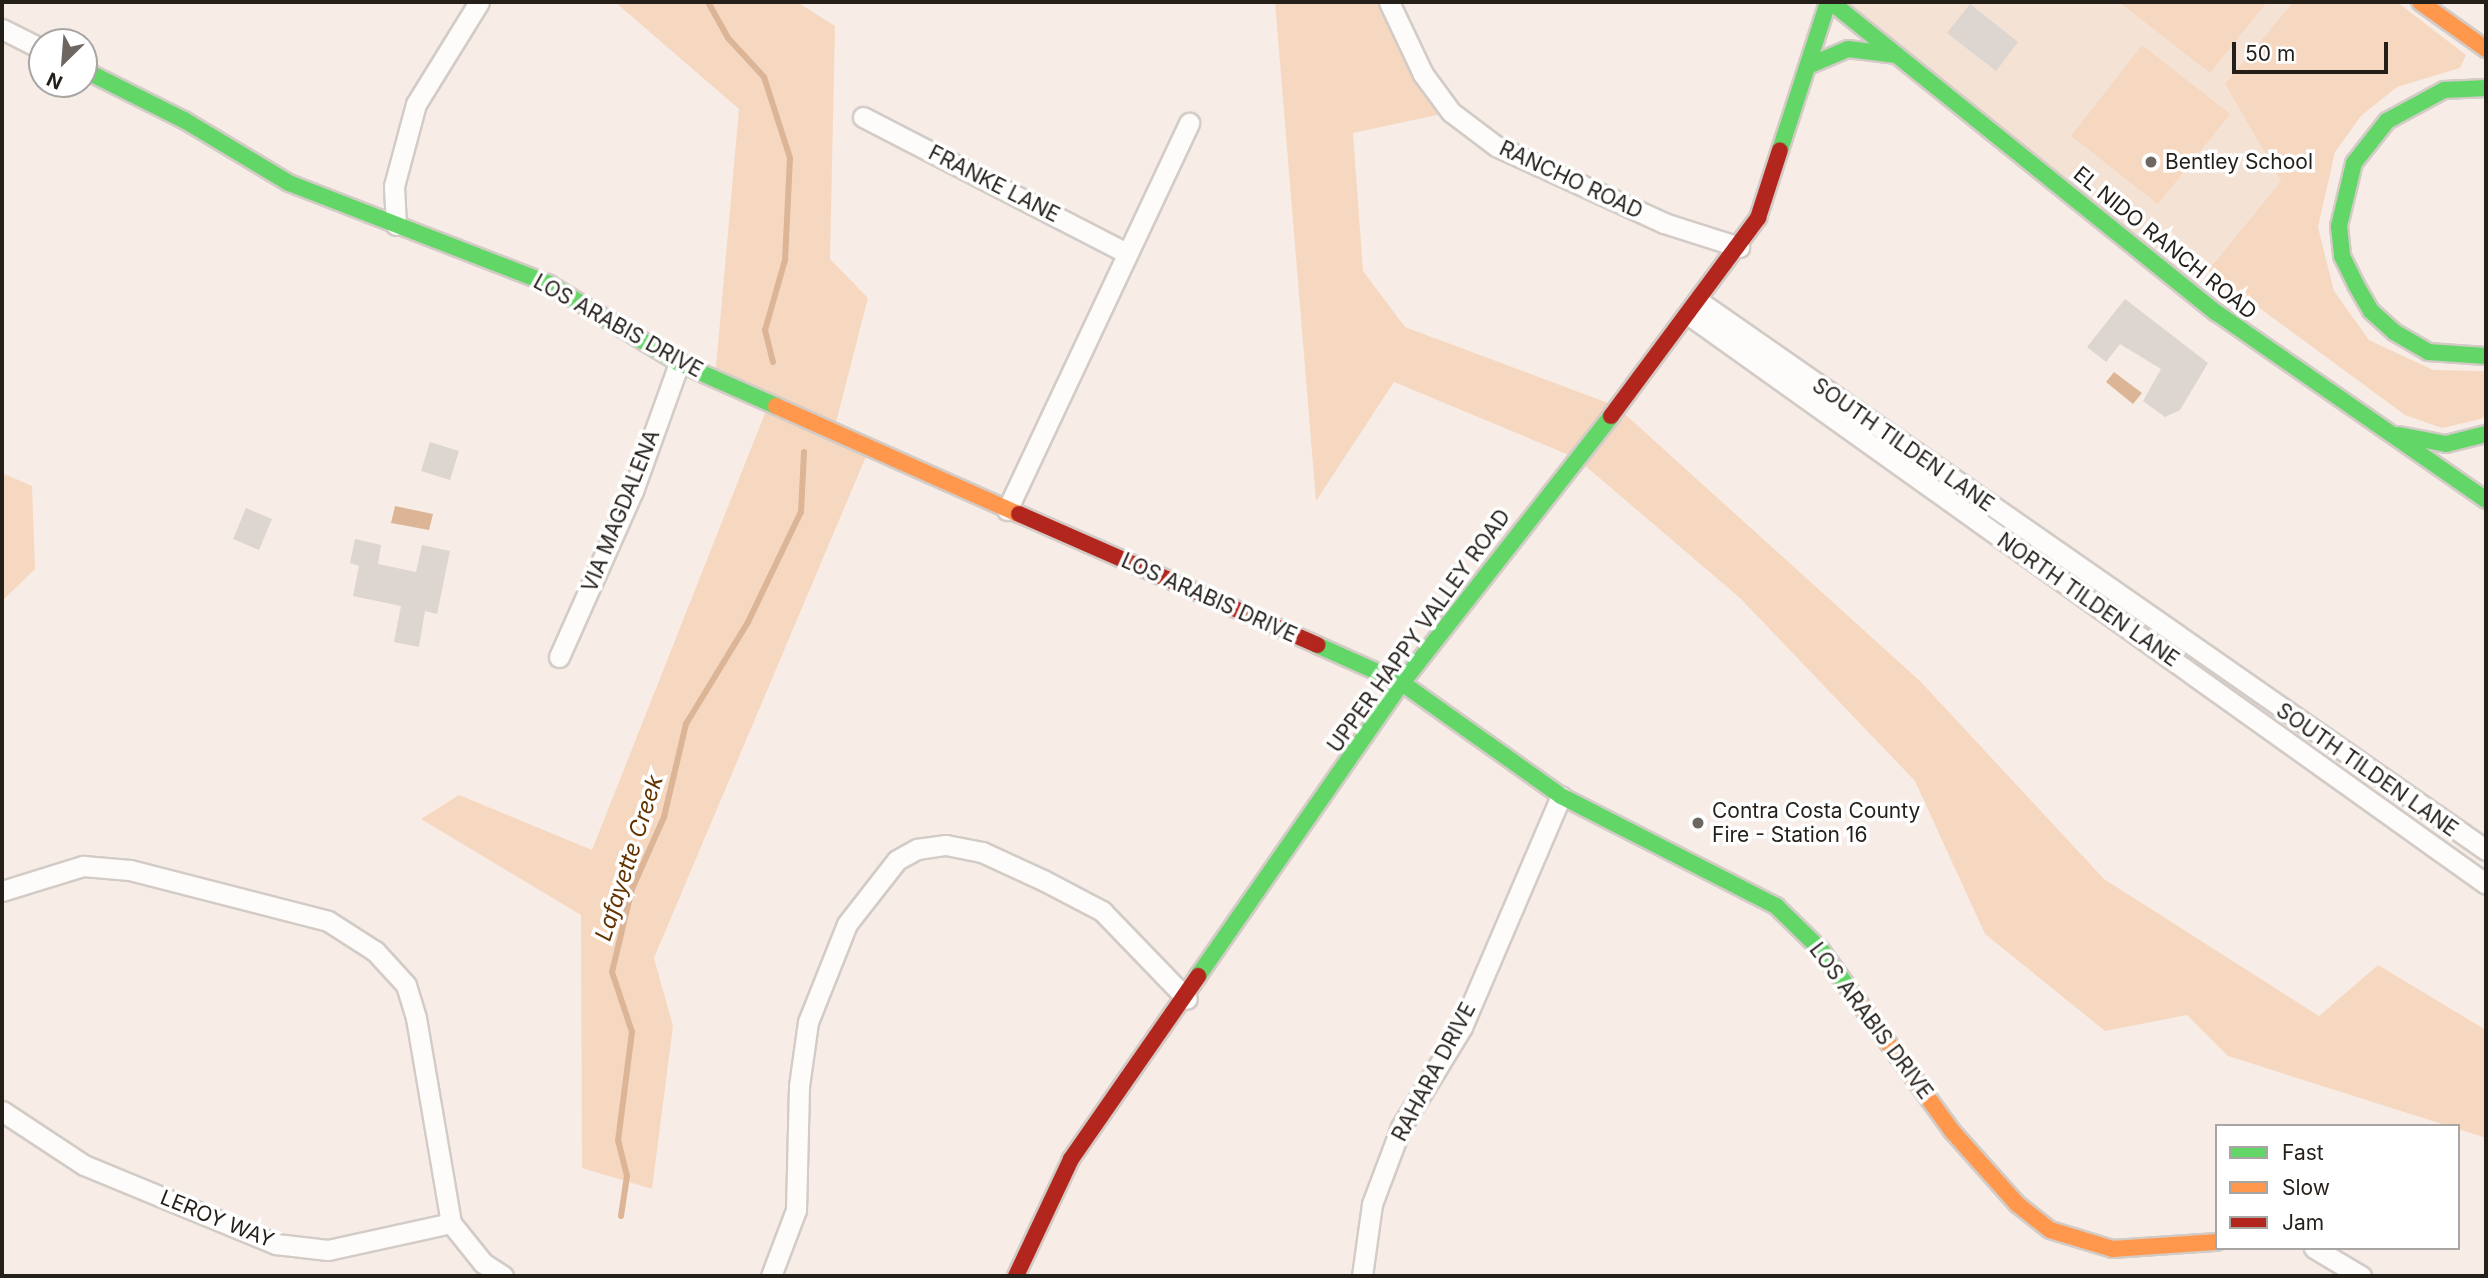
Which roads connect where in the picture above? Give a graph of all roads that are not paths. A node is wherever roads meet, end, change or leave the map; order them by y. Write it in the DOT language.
graph roads {
  1 [pos="478,2"];
  2 [pos="1388,2"];
  3 [pos="1829,2"];
  4 [pos="2420,2"];
  5 [pos="2,29"];
  6 [pos="28,42"];
  7 [pos="2486,50"];
  8 [pos="1898,55"];
  9 [pos="1808,66"];
  10 [pos="98,77"];
  11 [pos="2486,88"];
  12 [pos="863,117"];
  13 [pos="1189,123"];
  14 [pos="396,225"];
  15 [pos="1739,247"];
  16 [pos="1125,252"];
  17 [pos="1695,309"];
  18 [pos="2486,356"];
  19 [pos="679,363"];
  20 [pos="2386,432"];
  21 [pos="2486,434"];
  22 [pos="2486,473"];
  23 [pos="2472,491"];
  24 [pos="2486,500"];
  25 [pos="1007,510"];
  26 [pos="559,657"];
  27 [pos="1402,683"];
  28 [pos="1561,796"];
  29 [pos="2486,850"];
  30 [pos="2486,884"];
  31 [pos="2,891"];
  32 [pos="1187,999"];
  33 [pos="2,1111"];
  34 [pos="451,1223"];
  35 [pos="2215,1242"];
  36 [pos="2317,1250"];
  37 [pos="503,1276"];
  38 [pos="771,1276"];
  39 [pos="1016,1276"];
  40 [pos="1362,1276"];
  41 [pos="2361,1276"];
  1 -- 14 [label="street"];
  2 -- 15 [label="street, RANCHO ROAD"];
  3 -- 8 [label="main road, EL NIDO RANCH ROAD"];
  3 -- 9 [label="main road, UPPER HAPPY VALLEY ROAD"];
  4 -- 7 [label="main road"];
  5 -- 6 [label="street"];
  8 -- 9 [label="main road"];
  8 -- 20 [label="main road, EL NIDO RANCH ROAD"];
  9 -- 15 [label="main road, UPPER HAPPY VALLEY ROAD"];
  10 -- 14 [label="main road, LOS ARABIS DRIVE"];
  11 -- 18 [label="main road"];
  12 -- 16 [label="street, FRANKE LANE"];
  13 -- 16 [label="street"];
  14 -- 19 [label="main road, LOS ARABIS DRIVE"];
  15 -- 17 [label="main road, UPPER HAPPY VALLEY ROAD"];
  16 -- 25 [label="street"];
  17 -- 27 [label="main road, UPPER HAPPY VALLEY ROAD"];
  17 -- 29 [label="street, SOUTH TILDEN LANE"];
  17 -- 30 [label="street, NORTH TILDEN LANE"];
  19 -- 25 [label="main road, LOS ARABIS DRIVE"];
  19 -- 26 [label="street, VIA MAGDALENA"];
  20 -- 21 [label="main road"];
  20 -- 23 [label="main road, EL NIDO RANCH ROAD"];
  22 -- 23 [label="main road"];
  23 -- 24 [label="main road, EL NIDO RANCH ROAD"];
  25 -- 27 [label="main road, LOS ARABIS DRIVE"];
  27 -- 28 [label="main road, LOS ARABIS DRIVE"];
  27 -- 32 [label="main road, UPPER HAPPY VALLEY ROAD"];
  28 -- 35 [label="main road, LOS ARABIS DRIVE"];
  28 -- 40 [label="street, RAHARA DRIVE"];
  31 -- 34 [label="street"];
  32 -- 38 [label="street"];
  32 -- 39 [label="main road, UPPER HAPPY VALLEY ROAD"];
  33 -- 34 [label="street, LEROY WAY"];
  34 -- 37 [label="street"];
  36 -- 41 [label="street"];
}
